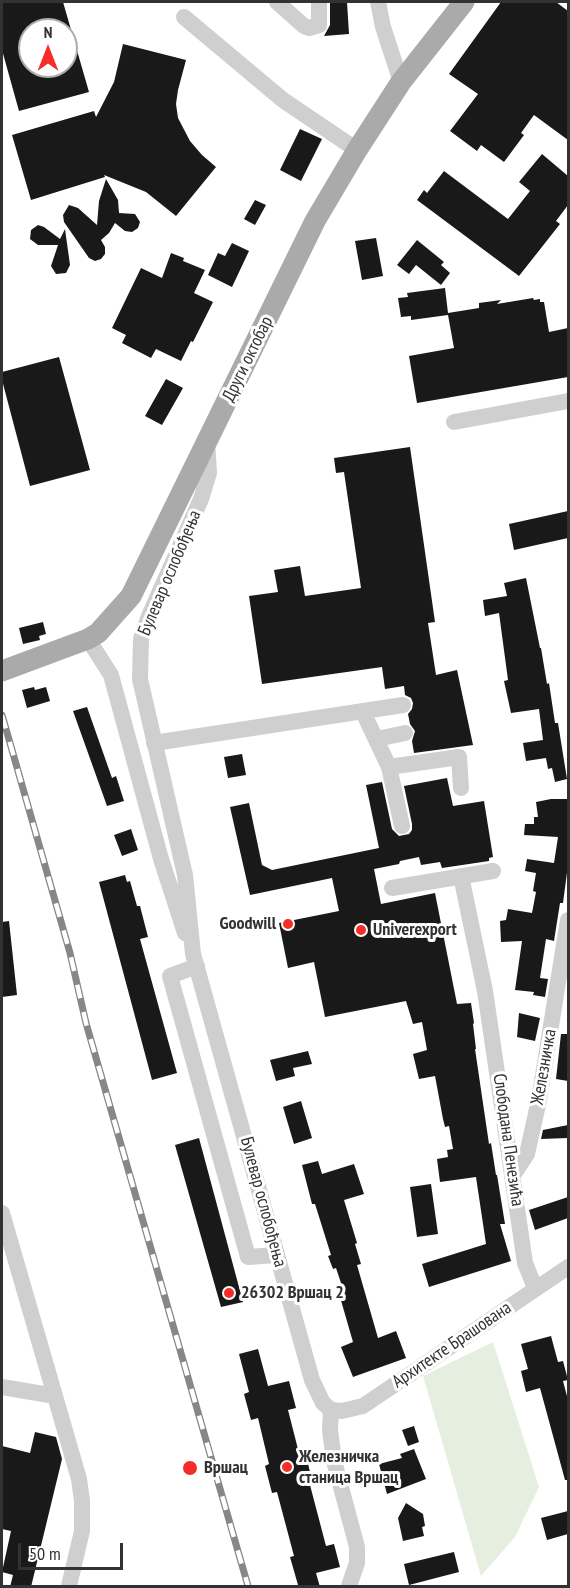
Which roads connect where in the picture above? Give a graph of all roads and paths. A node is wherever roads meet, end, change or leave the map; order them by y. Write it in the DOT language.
graph roads {
  1 [pos="277,2"];
  2 [pos="319,2"];
  3 [pos="378,2"];
  4 [pos="464,2"];
  5 [pos="184,17"];
  6 [pos="401,82"];
  7 [pos="357,150"];
  8 [pos="568,401"];
  9 [pos="454,422"];
  10 [pos="207,441"];
  11 [pos="88,639"];
  12 [pos="2,671"];
  13 [pos="403,705"];
  14 [pos="363,712"];
  15 [pos="405,733"];
  16 [pos="377,739"];
  17 [pos="154,743"];
  18 [pos="389,766"];
  19 [pos="461,788"];
  20 [pos="402,826"];
  21 [pos="179,845"];
  22 [pos="163,864"];
  23 [pos="493,871"];
  24 [pos="461,876"];
  25 [pos="392,888"];
  26 [pos="188,900"];
  27 [pos="568,920"];
  28 [pos="195,960"];
  29 [pos="513,1175"];
  30 [pos="2,1213"];
  31 [pos="6,1238"];
  32 [pos="277,1255"];
  33 [pos="568,1266"];
  34 [pos="535,1288"];
  35 [pos="2,1387"];
  36 [pos="55,1396"];
  37 [pos="331,1410"];
  38 [pos="69,1587"];
  39 [pos="349,1587"];
  1 -- 2 [label="street"];
  3 -- 6 [label="street"];
  4 -- 6 [label="main road, Други октобар"];
  5 -- 7 [label="street"];
  6 -- 7 [label="main road, Други октобар"];
  7 -- 10 [label="main road, Други октобар"];
  8 -- 9 [label="street"];
  10 -- 11 [label="main road, Други октобар"];
  10 -- 17 [label="street, Булевар ослобођења"];
  11 -- 12 [label="main road, Други октобар"];
  11 -- 22 [label="street, Булевар ослобођења"];
  13 -- 14 [label="street"];
  14 -- 16 [label="street"];
  14 -- 17 [label="street"];
  15 -- 16 [label="street"];
  16 -- 18 [label="street"];
  17 -- 21 [label="street, Булевар ослобођења"];
  18 -- 19 [label="street"];
  18 -- 20 [label="street"];
  21 -- 22 [label="street"];
  21 -- 26 [label="street, Булевар ослобођења"];
  22 -- 26 [label="street, Булевар ослобођења"];
  22 -- 28 [label="street, Булевар ослобођења"];
  23 -- 24 [label="street"];
  24 -- 25 [label="street"];
  24 -- 29 [label="street, Слободана Пенезића"];
  26 -- 28 [label="street, Булевар ослобођења"];
  27 -- 29 [label="street, Железничка"];
  28 -- 32 [label="street, Булевар ослобођења"];
  28 -- 32 [label="street"];
  29 -- 34 [label="street, Слободана Пенезића"];
  30 -- 31 [label="street"];
  31 -- 36 [label="street"];
  32 -- 37 [label="street, Булевар ослобођења"];
  33 -- 34 [label="street, Архитекте Брашована"];
  34 -- 37 [label="street, Архитекте Брашована"];
  35 -- 36 [label="street"];
  36 -- 38 [label="street"];
  37 -- 39 [label="street"];
}
